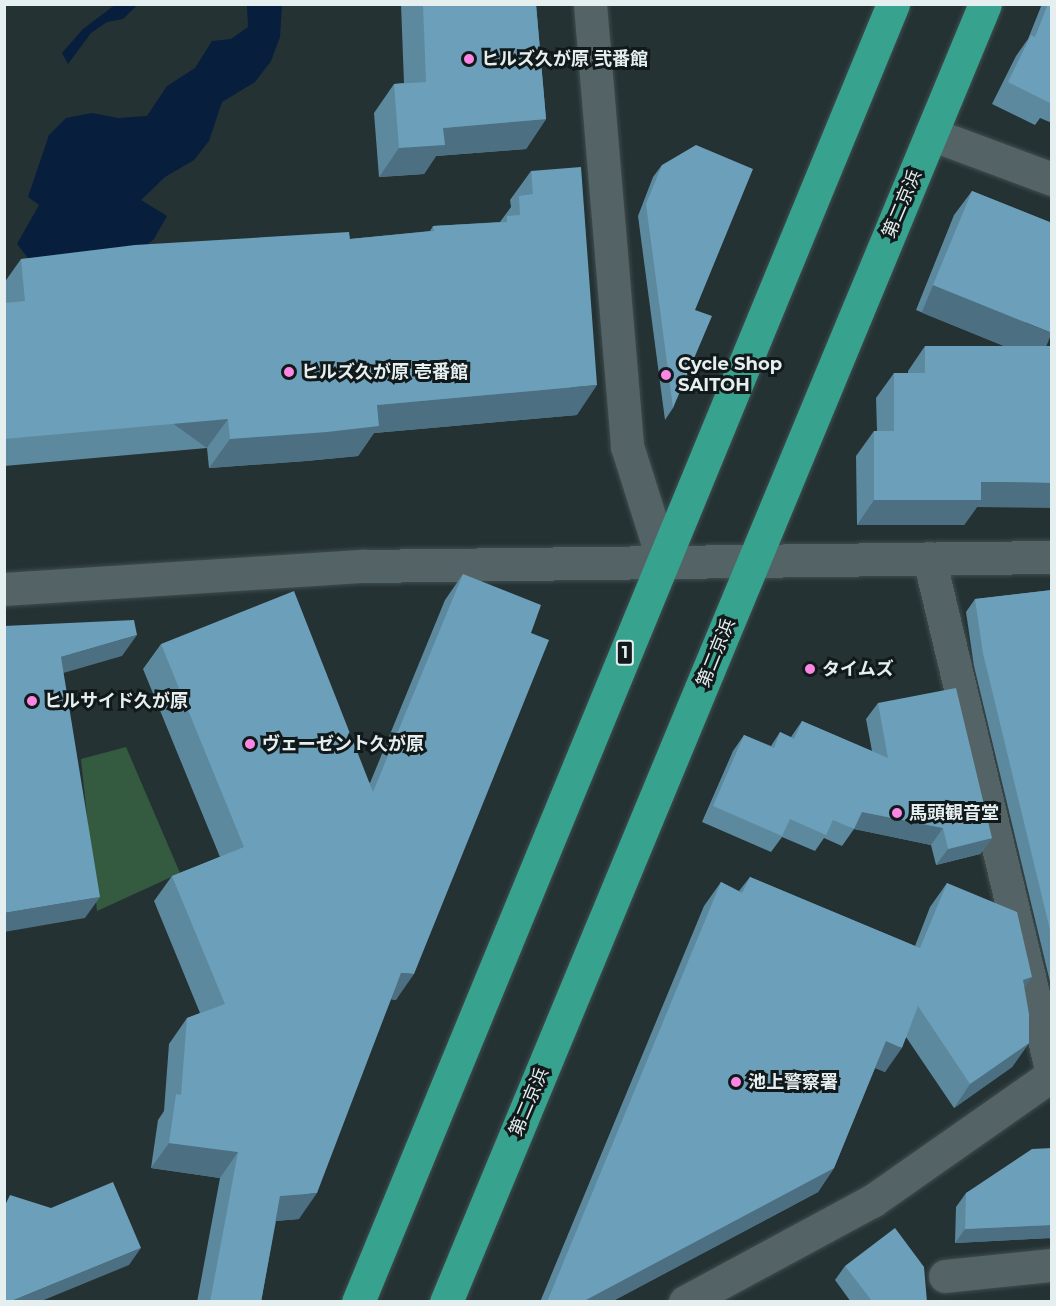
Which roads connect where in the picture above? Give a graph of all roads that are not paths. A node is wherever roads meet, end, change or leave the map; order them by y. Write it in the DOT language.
graph roads {
  1 [pos="590,4"];
  2 [pos="893,4"];
  3 [pos="985,4"];
  4 [pos="931,134"];
  5 [pos="1052,179"];
  6 [pos="1052,557"];
  7 [pos="929,558"];
  8 [pos="754,559"];
  9 [pos="663,560"];
  10 [pos="4,589"];
  11 [pos="1052,1074"];
  12 [pos="1052,1265"];
  13 [pos="945,1276"];
  14 [pos="358,1302"];
  15 [pos="446,1302"];
  16 [pos="685,1302"];
  1 -- 9 [label="street"];
  2 -- 9 [label="highway, 1"];
  3 -- 4 [label="highway, 第二京浜"];
  4 -- 5 [label="street"];
  4 -- 8 [label="highway, 第二京浜"];
  6 -- 7 [label="street"];
  7 -- 8 [label="street"];
  7 -- 11 [label="street"];
  8 -- 9 [label="street"];
  8 -- 15 [label="highway, 第二京浜"];
  9 -- 10 [label="street"];
  9 -- 14 [label="highway, 1"];
  11 -- 16 [label="street"];
  12 -- 13 [label="street"];
}
